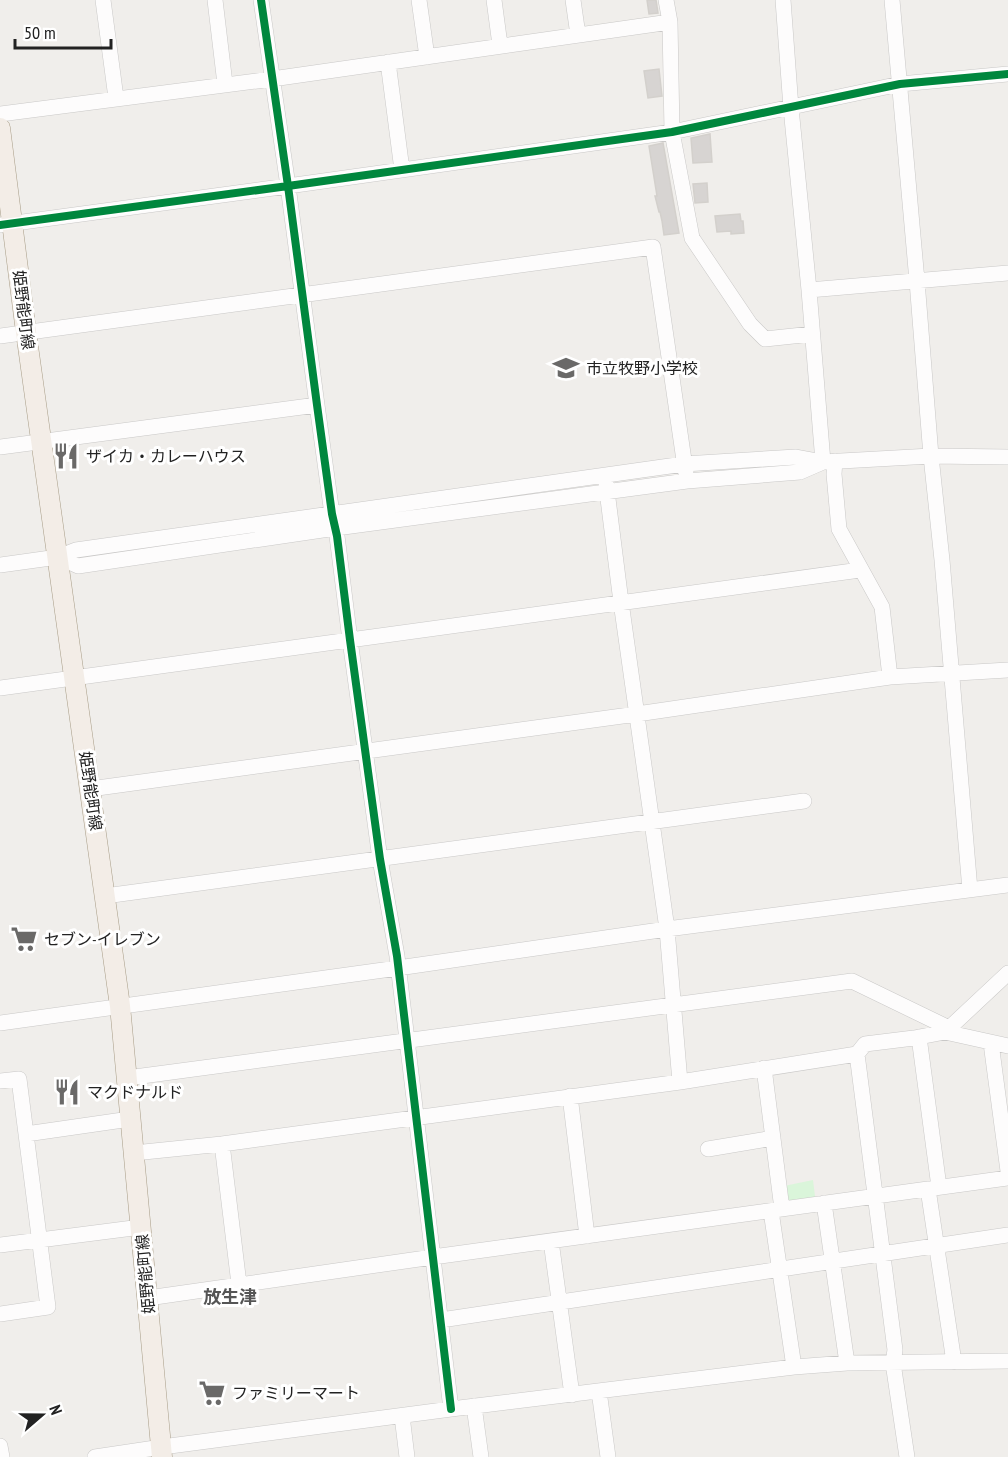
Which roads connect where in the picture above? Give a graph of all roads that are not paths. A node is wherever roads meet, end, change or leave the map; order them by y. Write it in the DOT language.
graph roads {
  1 [pos="103,0"];
  2 [pos="215,0"];
  3 [pos="261,0"];
  4 [pos="419,0"];
  5 [pos="494,0"];
  6 [pos="573,0"];
  7 [pos="666,0"];
  8 [pos="783,0"];
  9 [pos="892,0"];
  10 [pos="670,22"];
  11 [pos="578,35"];
  12 [pos="500,45"];
  13 [pos="427,57"];
  14 [pos="388,62"];
  15 [pos="1008,74"];
  16 [pos="272,79"];
  17 [pos="225,84"];
  18 [pos="900,84"];
  19 [pos="117,98"];
  20 [pos="791,108"];
  21 [pos="0,114"];
  22 [pos="0,128"];
  23 [pos="672,132"];
  24 [pos="402,170"];
  25 [pos="288,186"];
  26 [pos="6,224"];
  27 [pos="1008,273"];
  28 [pos="917,281"];
  29 [pos="809,290"];
  30 [pos="302,294"];
  31 [pos="27,332"];
  32 [pos="812,334"];
  33 [pos="0,336"];
  34 [pos="317,405"];
  35 [pos="42,442"];
  36 [pos="0,447"];
  37 [pos="931,456"];
  38 [pos="1008,457"];
  39 [pos="829,462"];
  40 [pos="684,464"];
  41 [pos="605,475"];
  42 [pos="687,481"];
  43 [pos="607,492"];
  44 [pos="334,521"];
  45 [pos="58,557"];
  46 [pos="0,565"];
  47 [pos="860,570"];
  48 [pos="621,602"];
  49 [pos="350,640"];
  50 [pos="1008,670"];
  51 [pos="951,673"];
  52 [pos="890,677"];
  53 [pos="75,678"];
  54 [pos="0,688"];
  55 [pos="637,714"];
  56 [pos="365,751"];
  57 [pos="90,789"];
  58 [pos="804,801"];
  59 [pos="652,823"];
  60 [pos="380,859"];
  61 [pos="1008,885"];
  62 [pos="970,890"];
  63 [pos="105,896"];
  64 [pos="667,929"];
  65 [pos="398,968"];
  66 [pos="1008,973"];
  67 [pos="120,1006"];
  68 [pos="674,1006"];
  69 [pos="0,1023"];
  70 [pos="947,1030"];
  71 [pos="920,1037"];
  72 [pos="407,1040"];
  73 [pos="991,1043"];
  74 [pos="1008,1046"];
  75 [pos="857,1054"];
  76 [pos="764,1068"];
  77 [pos="127,1078"];
  78 [pos="0,1081"];
  79 [pos="680,1082"];
  80 [pos="570,1096"];
  81 [pos="416,1117"];
  82 [pos="130,1119"];
  83 [pos="26,1134"];
  84 [pos="773,1138"];
  85 [pos="222,1144"];
  86 [pos="708,1149"];
  87 [pos="134,1154"];
  88 [pos="1008,1171"];
  89 [pos="1008,1178"];
  90 [pos="933,1188"];
  91 [pos="875,1196"];
  92 [pos="824,1203"];
  93 [pos="777,1210"];
  94 [pos="141,1227"];
  95 [pos="1008,1235"];
  96 [pos="587,1236"];
  97 [pos="39,1240"];
  98 [pos="551,1241"];
  99 [pos="0,1245"];
  100 [pos="936,1246"];
  101 [pos="883,1254"];
  102 [pos="433,1257"];
  103 [pos="832,1261"];
  104 [pos="780,1269"];
  105 [pos="239,1284"];
  106 [pos="148,1298"];
  107 [pos="559,1302"];
  108 [pos="0,1314"];
  109 [pos="441,1320"];
  110 [pos="1008,1361"];
  111 [pos="954,1362"];
  112 [pos="847,1363"];
  113 [pos="893,1363"];
  114 [pos="795,1367"];
  115 [pos="599,1391"];
  116 [pos="572,1395"];
  117 [pos="474,1406"];
  118 [pos="451,1409"];
  119 [pos="402,1416"];
  120 [pos="0,1446"];
  121 [pos="162,1452"];
  122 [pos="2,1457"];
  123 [pos="95,1457"];
  124 [pos="407,1457"];
  125 [pos="481,1457"];
  126 [pos="608,1457"];
  127 [pos="907,1457"];
  1 -- 19 [label="street"];
  2 -- 17 [label="street"];
  3 -- 16 [label="street"];
  4 -- 13 [label="street"];
  5 -- 12 [label="street"];
  6 -- 11 [label="street"];
  7 -- 10 [label="street"];
  8 -- 20 [label="street"];
  9 -- 18 [label="street"];
  10 -- 11 [label="street"];
  10 -- 23 [label="street"];
  11 -- 12 [label="street"];
  12 -- 13 [label="street"];
  13 -- 14 [label="street"];
  14 -- 16 [label="street"];
  14 -- 24 [label="street"];
  15 -- 18 [label="street"];
  16 -- 17 [label="street"];
  16 -- 25 [label="street"];
  17 -- 19 [label="street"];
  18 -- 20 [label="street"];
  18 -- 28 [label="street"];
  19 -- 21 [label="street"];
  20 -- 23 [label="street"];
  20 -- 29 [label="street"];
  22 -- 26 [label="main road, 姫野能町線"];
  23 -- 24 [label="street"];
  23 -- 32 [label="street"];
  24 -- 25 [label="street"];
  25 -- 26 [label="street"];
  25 -- 30 [label="street"];
  26 -- 31 [label="main road, 姫野能町線"];
  27 -- 28 [label="street"];
  28 -- 29 [label="street"];
  28 -- 37 [label="street"];
  29 -- 32 [label="street"];
  30 -- 31 [label="street"];
  30 -- 34 [label="street"];
  30 -- 40 [label="street"];
  31 -- 33 [label="street"];
  31 -- 35 [label="main road, 姫野能町線"];
  32 -- 39 [label="street"];
  34 -- 35 [label="street"];
  34 -- 44 [label="street"];
  35 -- 36 [label="street"];
  35 -- 45 [label="main road, 姫野能町線"];
  37 -- 38 [label="street"];
  37 -- 39 [label="street"];
  37 -- 51 [label="street"];
  39 -- 40 [label="street"];
  39 -- 42 [label="street"];
  39 -- 47 [label="street"];
  40 -- 41 [label="street"];
  40 -- 42 [label="street"];
  41 -- 43 [label="street"];
  41 -- 44 [label="street"];
  42 -- 43 [label="street"];
  43 -- 44 [label="street"];
  43 -- 48 [label="street"];
  44 -- 45 [label="street"];
  44 -- 49 [label="street"];
  45 -- 46 [label="street"];
  45 -- 53 [label="main road, 姫野能町線"];
  47 -- 48 [label="street"];
  47 -- 52 [label="street"];
  48 -- 49 [label="street"];
  48 -- 55 [label="street"];
  49 -- 53 [label="street"];
  49 -- 56 [label="street"];
  50 -- 51 [label="street"];
  51 -- 52 [label="street"];
  51 -- 62 [label="street"];
  52 -- 55 [label="street"];
  53 -- 54 [label="street"];
  53 -- 57 [label="main road, 姫野能町線"];
  55 -- 56 [label="street"];
  55 -- 59 [label="street"];
  56 -- 57 [label="street"];
  56 -- 60 [label="street"];
  57 -- 63 [label="main road, 姫野能町線"];
  58 -- 59 [label="street"];
  59 -- 60 [label="street"];
  59 -- 64 [label="street"];
  60 -- 63 [label="street"];
  60 -- 65 [label="street"];
  61 -- 62 [label="street"];
  62 -- 64 [label="street"];
  63 -- 67 [label="main road, 姫野能町線"];
  64 -- 65 [label="street"];
  64 -- 68 [label="street"];
  65 -- 67 [label="street"];
  65 -- 72 [label="street"];
  66 -- 70 [label="street"];
  67 -- 69 [label="street"];
  67 -- 77 [label="main road, 姫野能町線"];
  68 -- 70 [label="street"];
  68 -- 72 [label="street"];
  68 -- 79 [label="street"];
  70 -- 71 [label="street"];
  70 -- 73 [label="street"];
  71 -- 75 [label="street"];
  71 -- 90 [label="street"];
  72 -- 77 [label="street"];
  72 -- 81 [label="street"];
  73 -- 74 [label="street"];
  73 -- 88 [label="street"];
  75 -- 76 [label="street"];
  75 -- 91 [label="street"];
  76 -- 79 [label="street"];
  76 -- 84 [label="street"];
  77 -- 82 [label="main road, 姫野能町線"];
  78 -- 83 [label="street"];
  79 -- 80 [label="street"];
  80 -- 81 [label="street"];
  80 -- 96 [label="street"];
  81 -- 85 [label="street"];
  81 -- 102 [label="street"];
  82 -- 83 [label="street"];
  82 -- 87 [label="main road, 姫野能町線"];
  83 -- 97 [label="street"];
  84 -- 86 [label="street"];
  84 -- 93 [label="street"];
  85 -- 87 [label="street"];
  85 -- 105 [label="street"];
  87 -- 94 [label="main road, 姫野能町線"];
  89 -- 90 [label="street"];
  90 -- 91 [label="street"];
  90 -- 100 [label="street"];
  91 -- 92 [label="street"];
  91 -- 101 [label="street"];
  92 -- 93 [label="street"];
  92 -- 103 [label="street"];
  93 -- 96 [label="street"];
  93 -- 104 [label="street"];
  94 -- 97 [label="street"];
  94 -- 106 [label="main road, 姫野能町線"];
  95 -- 100 [label="street"];
  96 -- 98 [label="street"];
  97 -- 99 [label="street"];
  97 -- 108 [label="street"];
  98 -- 102 [label="street"];
  98 -- 107 [label="street"];
  100 -- 101 [label="street"];
  100 -- 111 [label="street"];
  101 -- 103 [label="street"];
  101 -- 113 [label="street"];
  102 -- 105 [label="street"];
  102 -- 109 [label="street"];
  103 -- 104 [label="street"];
  103 -- 112 [label="street"];
  104 -- 107 [label="street"];
  104 -- 114 [label="street"];
  105 -- 106 [label="street"];
  106 -- 121 [label="main road, 姫野能町線"];
  107 -- 109 [label="street"];
  107 -- 116 [label="street"];
  109 -- 118 [label="street"];
  110 -- 111 [label="street"];
  111 -- 113 [label="street"];
  112 -- 113 [label="street"];
  112 -- 114 [label="street"];
  113 -- 127 [label="street"];
  114 -- 115 [label="street"];
  115 -- 116 [label="street"];
  115 -- 126 [label="street"];
  116 -- 117 [label="street"];
  117 -- 118 [label="street"];
  117 -- 125 [label="street"];
  118 -- 119 [label="street"];
  119 -- 121 [label="street"];
  119 -- 124 [label="street"];
  120 -- 122 [label="street"];
  121 -- 123 [label="street"];
}
